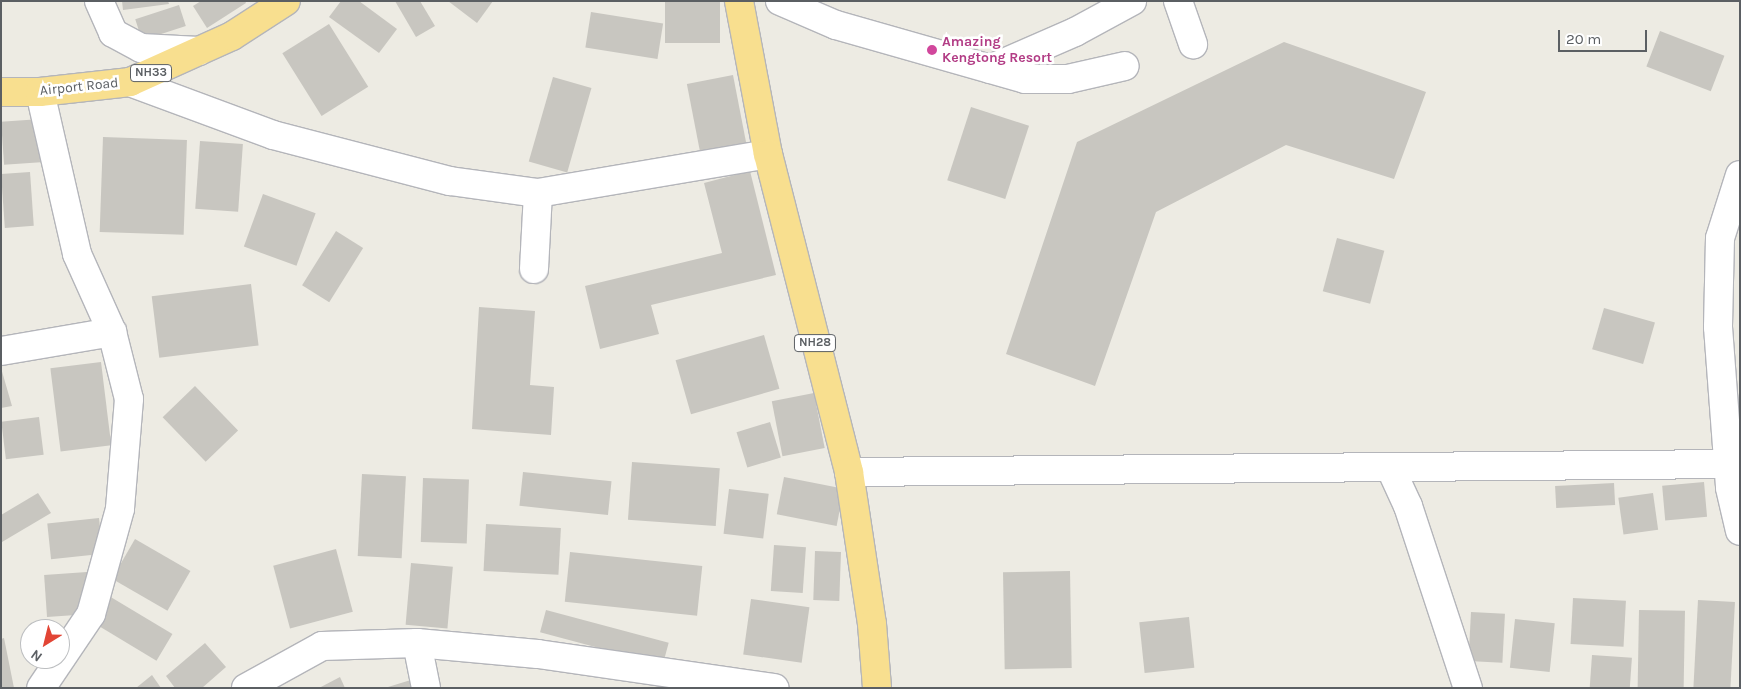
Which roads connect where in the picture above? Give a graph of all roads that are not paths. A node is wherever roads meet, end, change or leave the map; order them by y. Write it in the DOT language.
graph roads {
  1 [pos="99,1"];
  2 [pos="286,1"];
  3 [pos="739,1"];
  4 [pos="780,1"];
  5 [pos="1132,1"];
  6 [pos="1178,1"];
  7 [pos="1193,44"];
  8 [pos="199,51"];
  9 [pos="1125,66"];
  10 [pos="990,69"];
  11 [pos="130,82"];
  12 [pos="1,92"];
  13 [pos="40,92"];
  14 [pos="768,154"];
  15 [pos="1740,175"];
  16 [pos="538,193"];
  17 [pos="534,269"];
  18 [pos="112,332"];
  19 [pos="1,351"];
  20 [pos="1728,464"];
  21 [pos="1390,467"];
  22 [pos="849,472"];
  23 [pos="1740,531"];
  24 [pos="417,643"];
  25 [pos="41,688"];
  26 [pos="246,688"];
  27 [pos="426,688"];
  28 [pos="775,688"];
  29 [pos="877,688"];
  30 [pos="1468,688"];
  1 -- 8 [label="street"];
  2 -- 8 [label="highway, Airport Road / NH33"];
  3 -- 14 [label="highway, NH28"];
  4 -- 10 [label="street"];
  5 -- 10 [label="street"];
  6 -- 7 [label="street"];
  8 -- 11 [label="highway, Airport Road / NH33"];
  9 -- 10 [label="street"];
  11 -- 13 [label="highway, Airport Road / NH33"];
  11 -- 16 [label="street"];
  12 -- 13 [label="highway, Airport Road / NH33"];
  13 -- 18 [label="street"];
  14 -- 16 [label="street"];
  14 -- 22 [label="highway, NH28"];
  15 -- 20 [label="street"];
  16 -- 17 [label="street"];
  18 -- 19 [label="street"];
  18 -- 25 [label="street"];
  20 -- 21 [label="street"];
  20 -- 23 [label="street"];
  21 -- 22 [label="street"];
  21 -- 30 [label="street"];
  22 -- 29 [label="highway, NH28"];
  24 -- 26 [label="street"];
  24 -- 27 [label="street"];
  24 -- 28 [label="street"];
}
